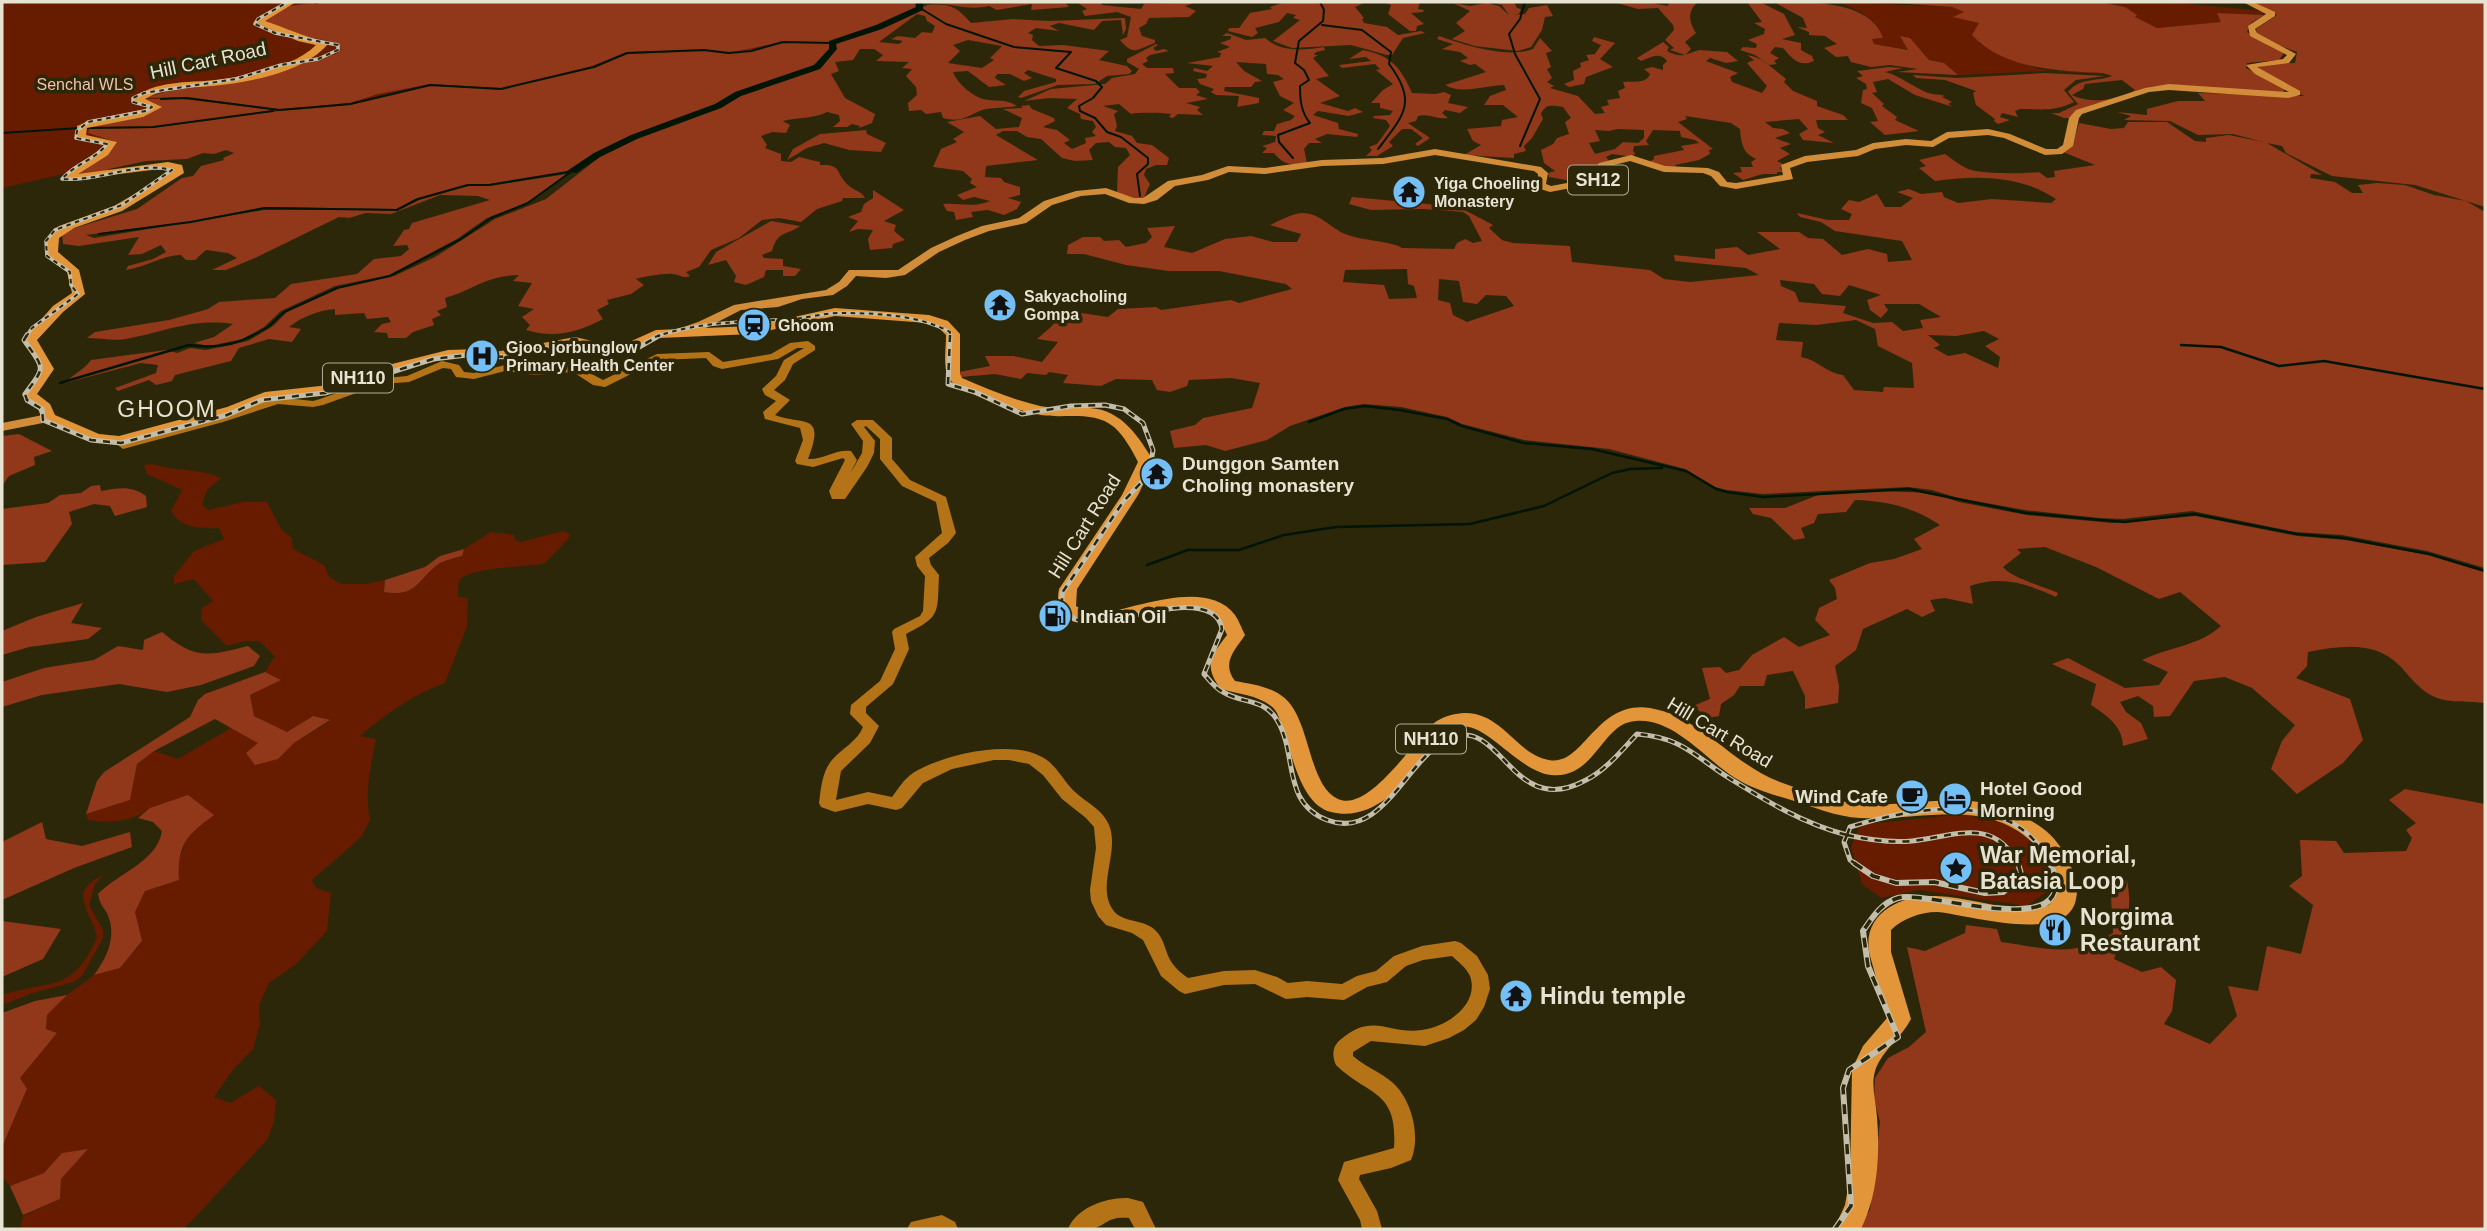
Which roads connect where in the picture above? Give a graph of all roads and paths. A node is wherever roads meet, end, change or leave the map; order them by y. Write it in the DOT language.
graph roads {
  1 [pos="292,2"];
  2 [pos="2246,2"];
  3 [pos="672,333"];
  4 [pos="48,418"];
  5 [pos="2,427"];
  6 [pos="119,441"];
  7 [pos="918,1229"];
  8 [pos="948,1229"];
  9 [pos="1078,1229"];
  10 [pos="1146,1229"];
  11 [pos="1372,1229"];
  12 [pos="1847,1229"];
  1 -- 4 [label="highway, Hill Cart Road"];
  2 -- 3 [label="main road, SH12"];
  3 -- 6 [label="highway, Hill Cart Road / NH110"];
  3 -- 12 [label="highway, Hill Cart Road / NH110"];
  4 -- 5 [label="main road"];
  4 -- 6 [label="highway, Hill Cart Road / NH110"];
  6 -- 11 [label="main road"];
  7 -- 8 [label="main road"];
  9 -- 10 [label="main road"];
}
